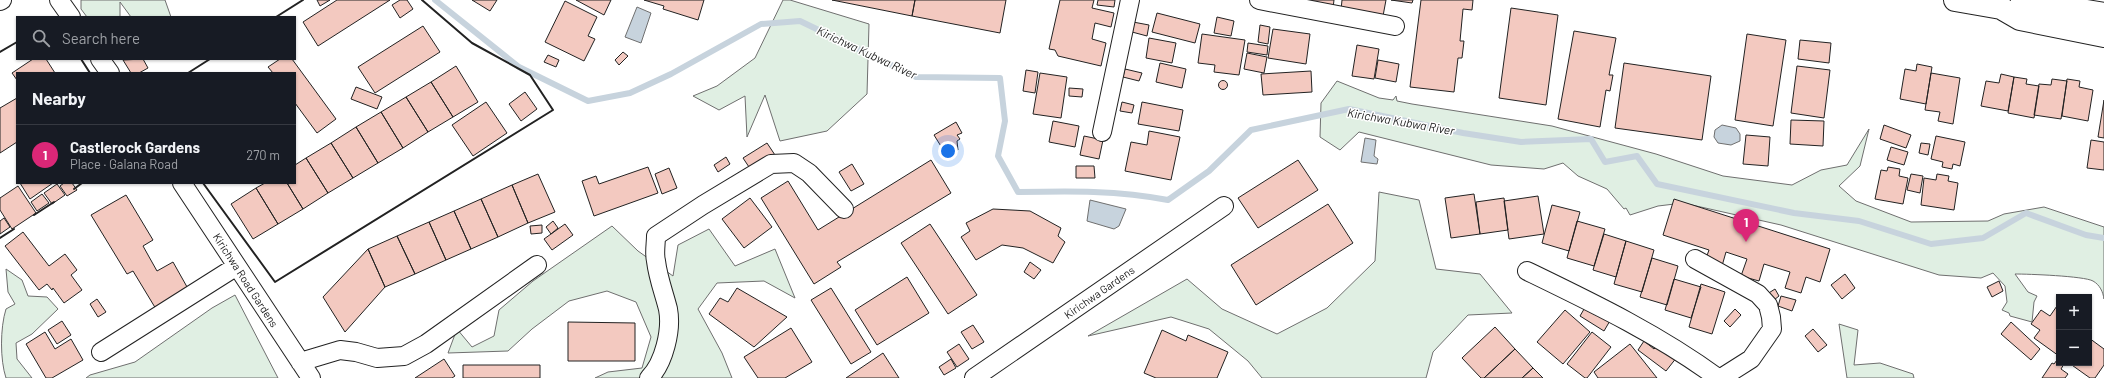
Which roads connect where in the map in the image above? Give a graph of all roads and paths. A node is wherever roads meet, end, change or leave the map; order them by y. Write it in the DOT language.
graph roads {
  1 [pos="59,0"];
  2 [pos="1130,0"];
  3 [pos="1259,0"];
  4 [pos="1955,0"];
  5 [pos="2022,0"];
  6 [pos="2001,8"];
  7 [pos="2100,10"];
  8 [pos="70,16"];
  9 [pos="1396,26"];
  10 [pos="2104,36"];
  11 [pos="101,60"];
  12 [pos="109,72"];
  13 [pos="1102,132"];
  14 [pos="183,184"];
  15 [pos="1224,206"];
  16 [pos="844,209"];
  17 [pos="1695,259"];
  18 [pos="537,265"];
  19 [pos="237,266"];
  20 [pos="1527,271"];
  21 [pos="101,352"];
  22 [pos="300,362"];
  23 [pos="311,378"];
  24 [pos="649,378"];
  25 [pos="974,378"];
  26 [pos="1718,378"];
  27 [pos="1721,378"];
  1 -- 8 [label="street"];
  2 -- 13 [label="street"];
  3 -- 9 [label="street"];
  4 -- 6 [label="main road"];
  5 -- 6 [label="main road"];
  5 -- 7 [label="main road"];
  6 -- 10 [label="main road"];
  11 -- 12 [label="street"];
  14 -- 19 [label="street, Kirichwa Road Gardens"];
  15 -- 25 [label="street, Kirichwa Gardens"];
  16 -- 24 [label="street"];
  17 -- 27 [label="street"];
  18 -- 22 [label="street"];
  19 -- 21 [label="street"];
  19 -- 22 [label="street, Kirichwa Road Gardens"];
  20 -- 26 [label="street"];
  22 -- 23 [label="street, Kirichwa Road Gardens"];
}
